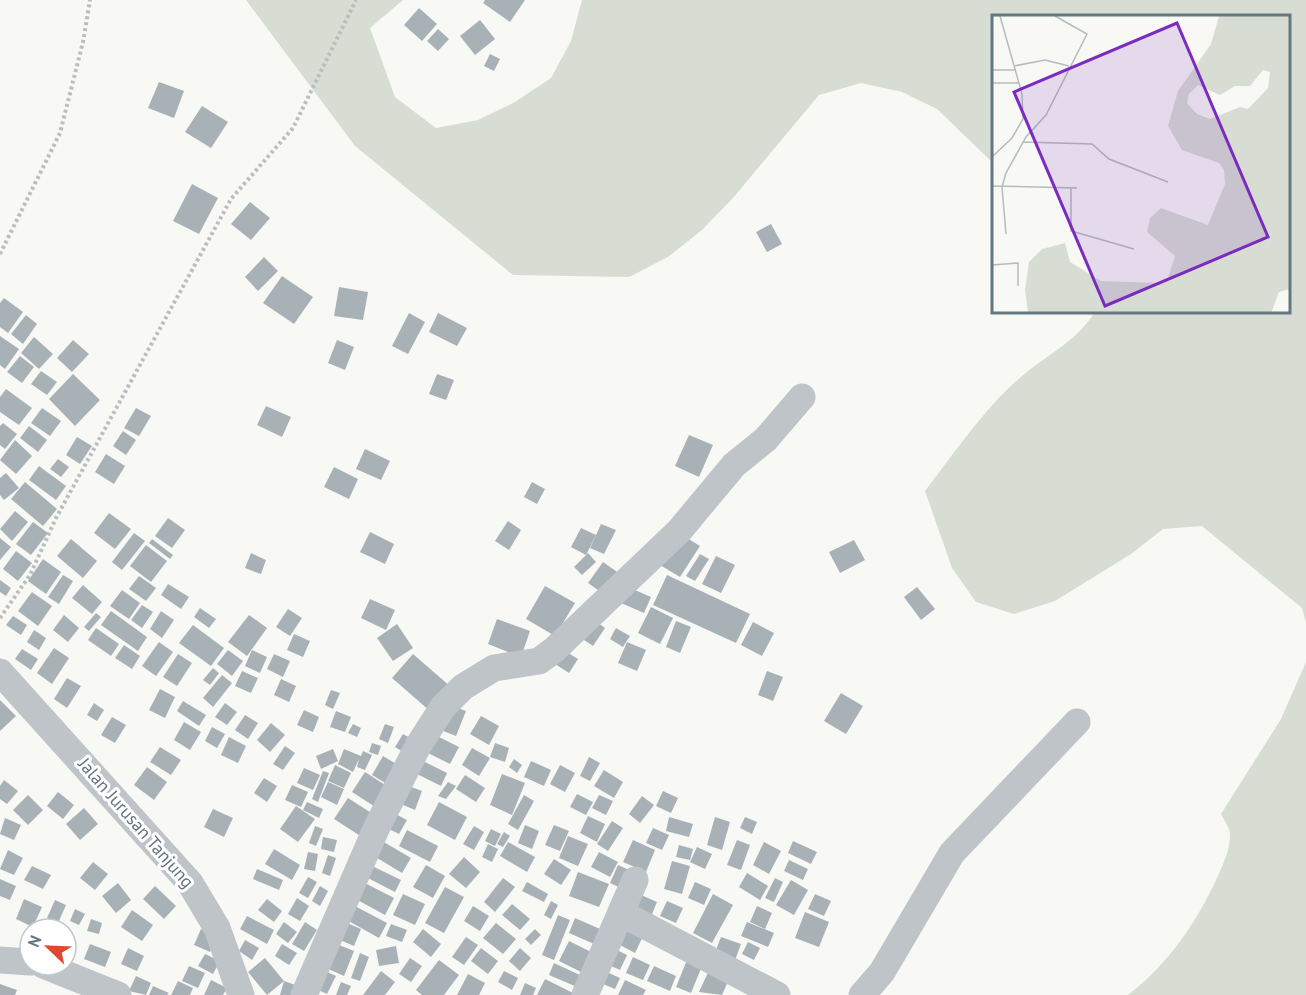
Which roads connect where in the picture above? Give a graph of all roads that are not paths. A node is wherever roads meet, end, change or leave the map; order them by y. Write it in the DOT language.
graph roads {
  1 [pos="802,398"];
  2 [pos="0,672"];
  3 [pos="1077,722"];
  4 [pos="635,880"];
  5 [pos="621,913"];
  6 [pos="0,960"];
  7 [pos="18,961"];
  8 [pos="73,977"];
  9 [pos="118,995"];
  10 [pos="241,995"];
  11 [pos="304,995"];
  12 [pos="585,995"];
  13 [pos="777,995"];
  14 [pos="862,995"];
  1 -- 11 [label="street"];
  2 -- 10 [label="street, Jalan Jurusan Tanjung"];
  3 -- 14 [label="street"];
  4 -- 5 [label="street"];
  5 -- 12 [label="street"];
  5 -- 13 [label="street"];
  6 -- 7 [label="street"];
  8 -- 9 [label="street"];
}
